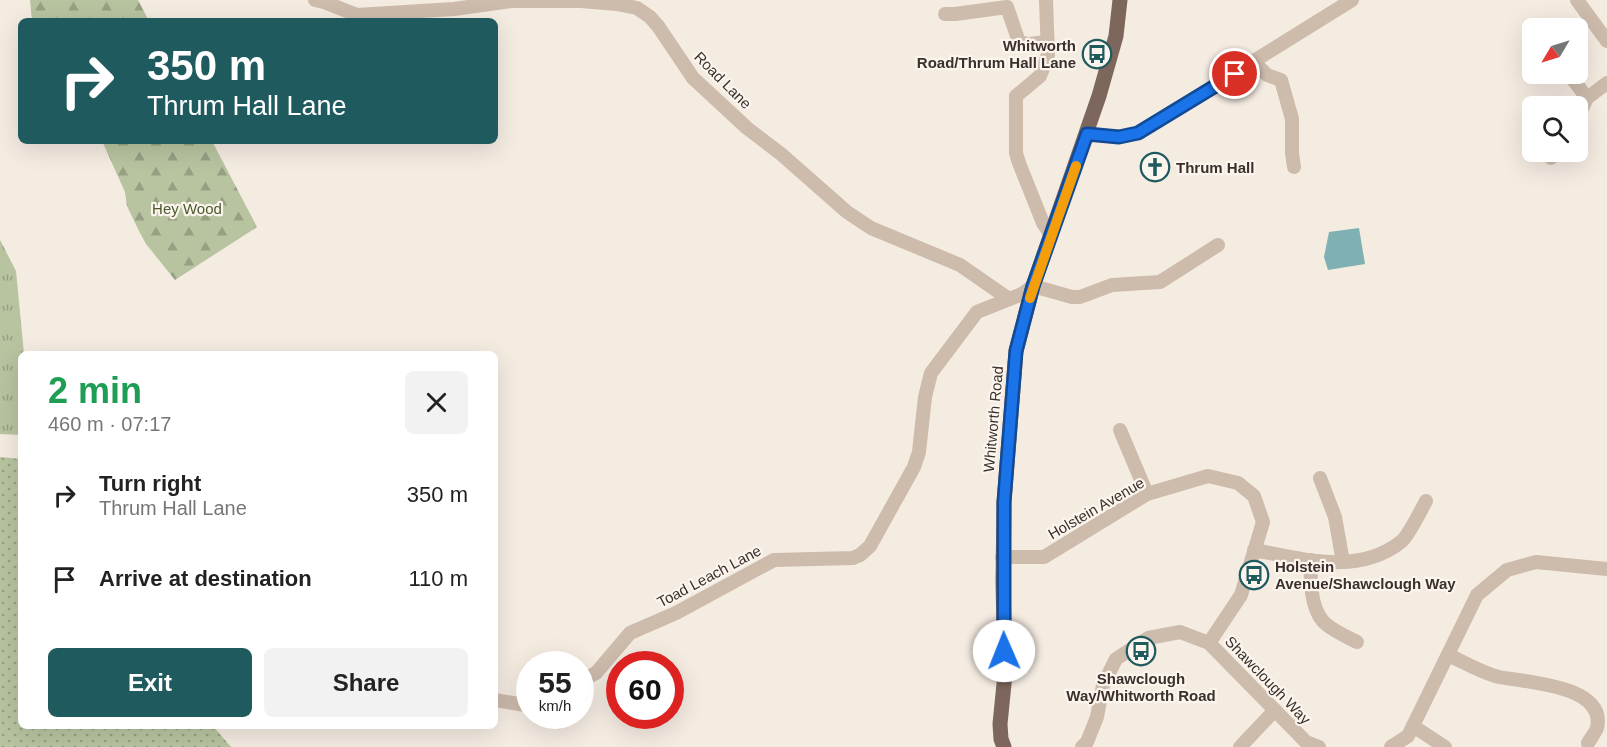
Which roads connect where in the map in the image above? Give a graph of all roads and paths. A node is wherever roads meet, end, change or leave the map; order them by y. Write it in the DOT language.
graph roads {
  1 [pos="315,0"];
  2 [pos="1046,0"];
  3 [pos="1120,0"];
  4 [pos="1352,0"];
  5 [pos="1577,0"];
  6 [pos="945,14"];
  7 [pos="1047,42"];
  8 [pos="1607,42"];
  9 [pos="1254,62"];
  10 [pos="1607,83"];
  11 [pos="1588,97"];
  12 [pos="1087,134"];
  13 [pos="1294,167"];
  14 [pos="1051,235"];
  15 [pos="1218,245"];
  16 [pos="1033,286"];
  17 [pos="1009,299"];
  18 [pos="1119,430"];
  19 [pos="1320,478"];
  20 [pos="1147,494"];
  21 [pos="1426,501"];
  22 [pos="1254,550"];
  23 [pos="1002,557"];
  24 [pos="1311,561"];
  25 [pos="1343,562"];
  26 [pos="1607,569"];
  27 [pos="1357,642"];
  28 [pos="1209,643"];
  29 [pos="1448,655"];
  30 [pos="594,674"];
  31 [pos="498,700"];
  32 [pos="516,704"];
  33 [pos="1275,710"];
  34 [pos="1413,726"];
  35 [pos="1587,743"];
  36 [pos="1004,747"];
  37 [pos="1082,747"];
  38 [pos="1240,747"];
  39 [pos="1319,747"];
  40 [pos="1391,747"];
  41 [pos="1445,747"];
  1 -- 17 [label="street, Road Lane"];
  2 -- 7 [label="street"];
  3 -- 12 [label="main road, Whitworth Road"];
  4 -- 9 [label="street"];
  5 -- 8 [label="street"];
  6 -- 7 [label="street"];
  7 -- 14 [label="street"];
  9 -- 12 [label="street"];
  9 -- 13 [label="street"];
  10 -- 11 [label="street"];
  12 -- 14 [label="main road, Whitworth Road"];
  14 -- 16 [label="main road, Whitworth Road"];
  15 -- 16 [label="street"];
  16 -- 17 [label="street, Toad Leach Lane"];
  16 -- 23 [label="main road, Whitworth Road"];
  17 -- 30 [label="street, Toad Leach Lane"];
  18 -- 20 [label="street"];
  19 -- 25 [label="street"];
  20 -- 22 [label="street, Holstein Avenue"];
  20 -- 23 [label="street, Holstein Avenue"];
  21 -- 25 [label="street"];
  22 -- 24 [label="street"];
  22 -- 28 [label="street, Holstein Avenue"];
  23 -- 36 [label="main road, Whitworth Road"];
  24 -- 25 [label="street"];
  24 -- 27 [label="street"];
  26 -- 29 [label="street"];
  28 -- 33 [label="street, Shawclough Way"];
  28 -- 37 [label="street, Shawclough Way"];
  29 -- 34 [label="street"];
  29 -- 35 [label="street"];
  31 -- 32 [label="street"];
  33 -- 38 [label="street"];
  33 -- 39 [label="street, Shawclough Way"];
  34 -- 40 [label="street"];
  34 -- 41 [label="street"];
}
